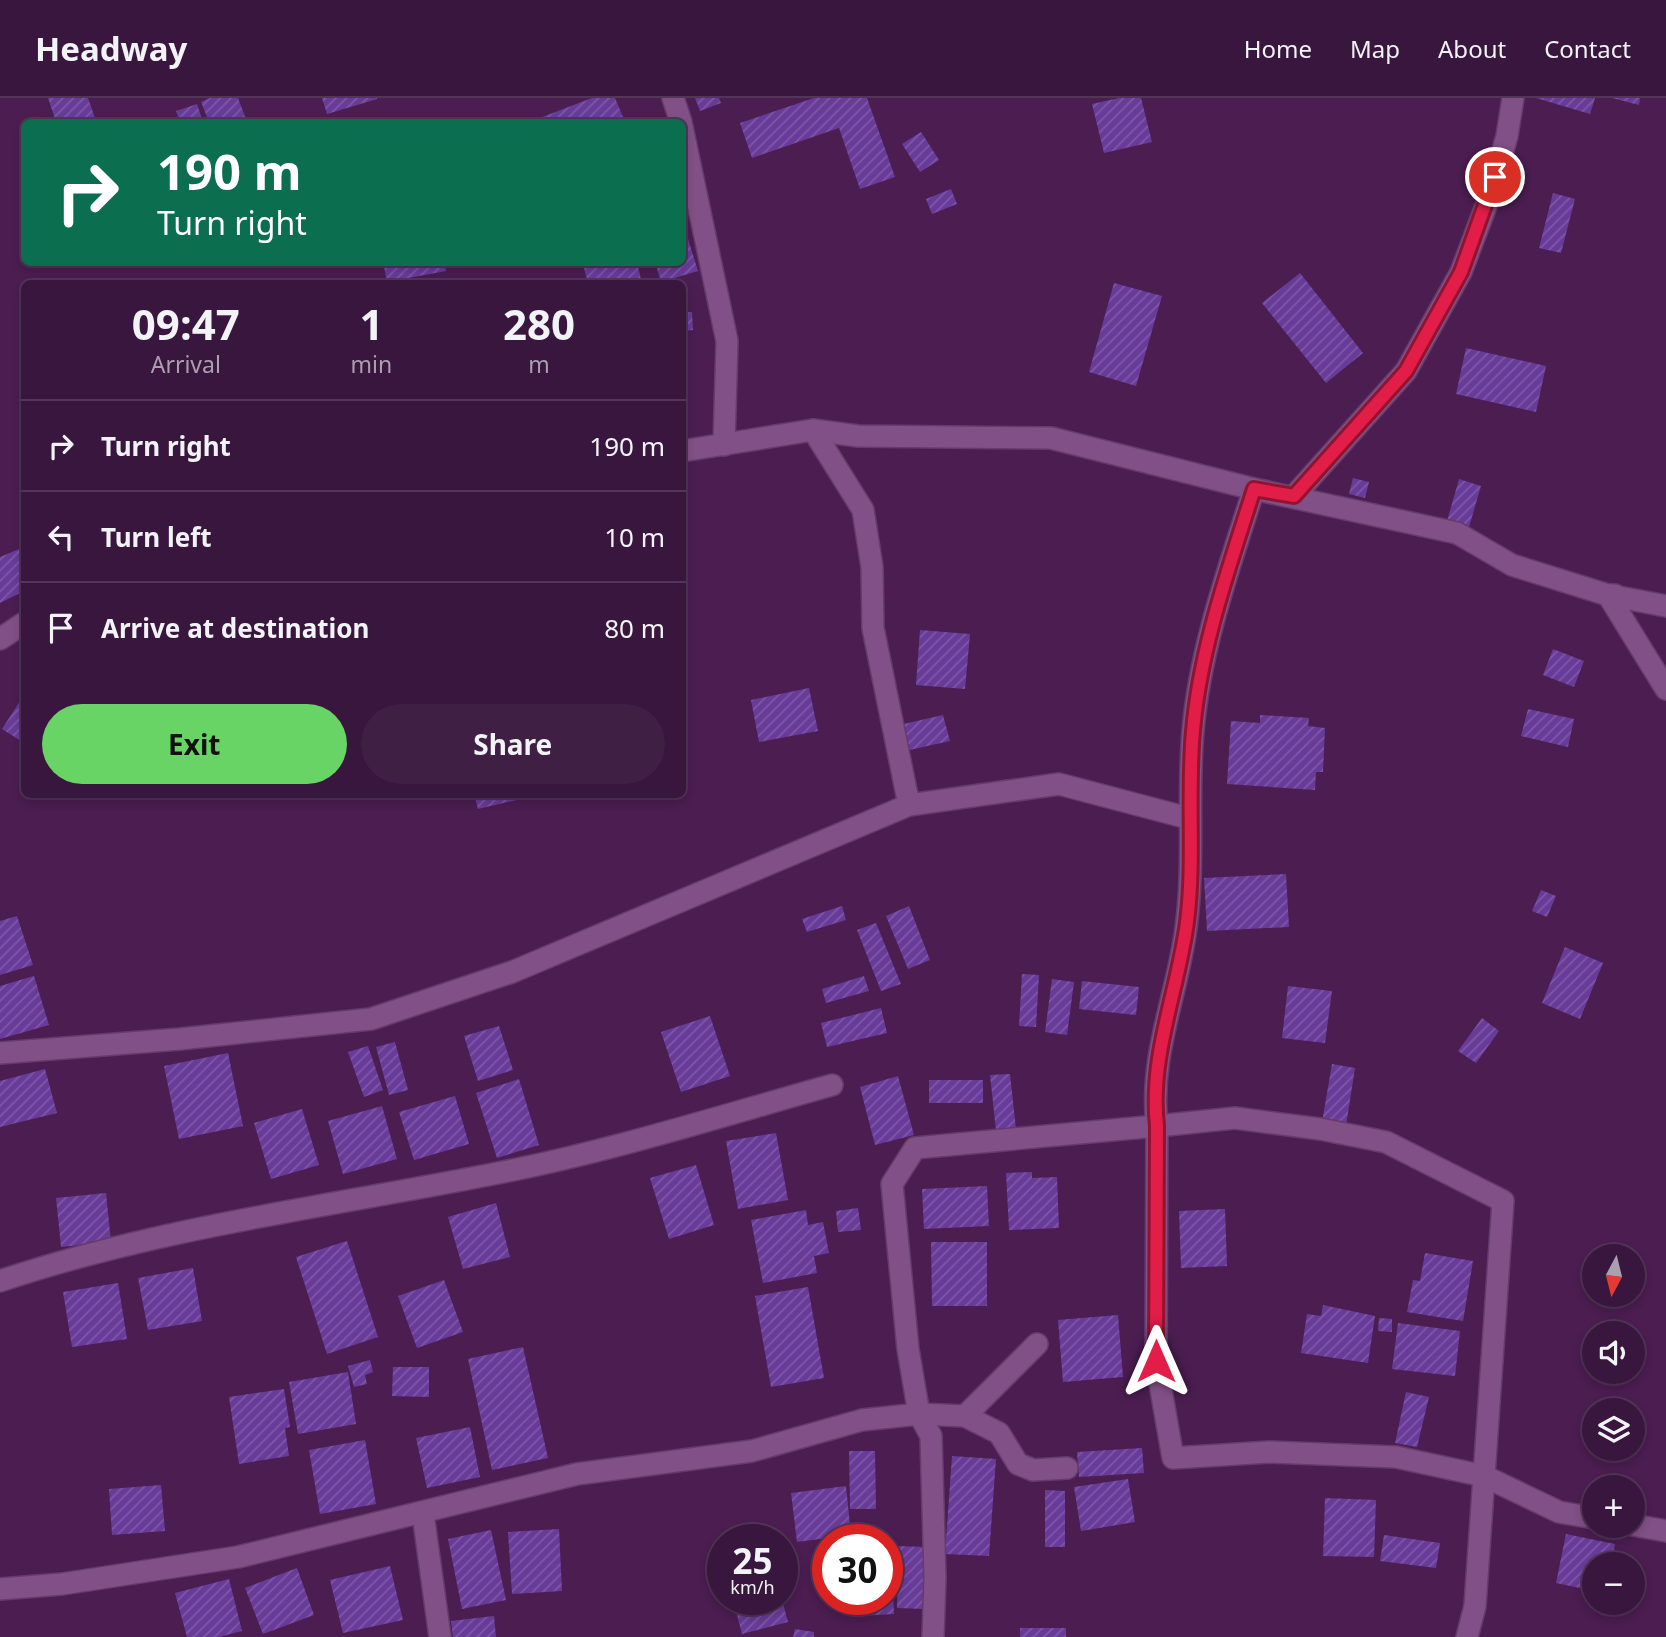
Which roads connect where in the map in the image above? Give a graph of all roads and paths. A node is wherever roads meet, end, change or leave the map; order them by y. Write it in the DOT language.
graph roads {
  1 [pos="673,98"];
  2 [pos="1513,98"];
  3 [pos="680,119"];
  4 [pos="686,144"];
  5 [pos="813,429"];
  6 [pos="724,445"];
  7 [pos="686,450"];
  8 [pos="1254,489"];
  9 [pos="1294,496"];
  10 [pos="1666,592"];
  11 [pos="1608,595"];
  12 [pos="1666,606"];
  13 [pos="21,625"];
  14 [pos="0,639"];
  15 [pos="1666,689"];
  16 [pos="909,805"];
  17 [pos="1188,817"];
  18 [pos="0,1053"];
  19 [pos="832,1085"];
  20 [pos="1157,1126"];
  21 [pos="0,1282"];
  22 [pos="1037,1344"];
  23 [pos="919,1414"];
  24 [pos="965,1416"];
  25 [pos="1067,1468"];
  26 [pos="1484,1476"];
  27 [pos="423,1514"];
  28 [pos="1582,1516"];
  29 [pos="1645,1527"];
  30 [pos="1666,1531"];
  31 [pos="0,1589"];
  32 [pos="440,1637"];
  33 [pos="933,1637"];
  34 [pos="1467,1637"];
  1 -- 3 [label="street"];
  2 -- 9 [label="street"];
  4 -- 6 [label="street"];
  5 -- 6 [label="street"];
  5 -- 8 [label="street"];
  5 -- 16 [label="street"];
  6 -- 7 [label="street"];
  8 -- 9 [label="street"];
  8 -- 17 [label="street"];
  9 -- 11 [label="street"];
  10 -- 11 [label="street"];
  11 -- 12 [label="street"];
  11 -- 15 [label="street"];
  13 -- 14 [label="street"];
  16 -- 17 [label="street"];
  16 -- 18 [label="street"];
  17 -- 20 [label="street"];
  19 -- 21 [label="street"];
  20 -- 23 [label="street"];
  20 -- 26 [label="street"];
  20 -- 26 [label="street"];
  22 -- 24 [label="street"];
  23 -- 24 [label="street"];
  23 -- 27 [label="street"];
  23 -- 33 [label="street"];
  24 -- 25 [label="street"];
  26 -- 28 [label="street"];
  26 -- 34 [label="street"];
  27 -- 31 [label="street"];
  27 -- 32 [label="street"];
  29 -- 30 [label="street"];
}
